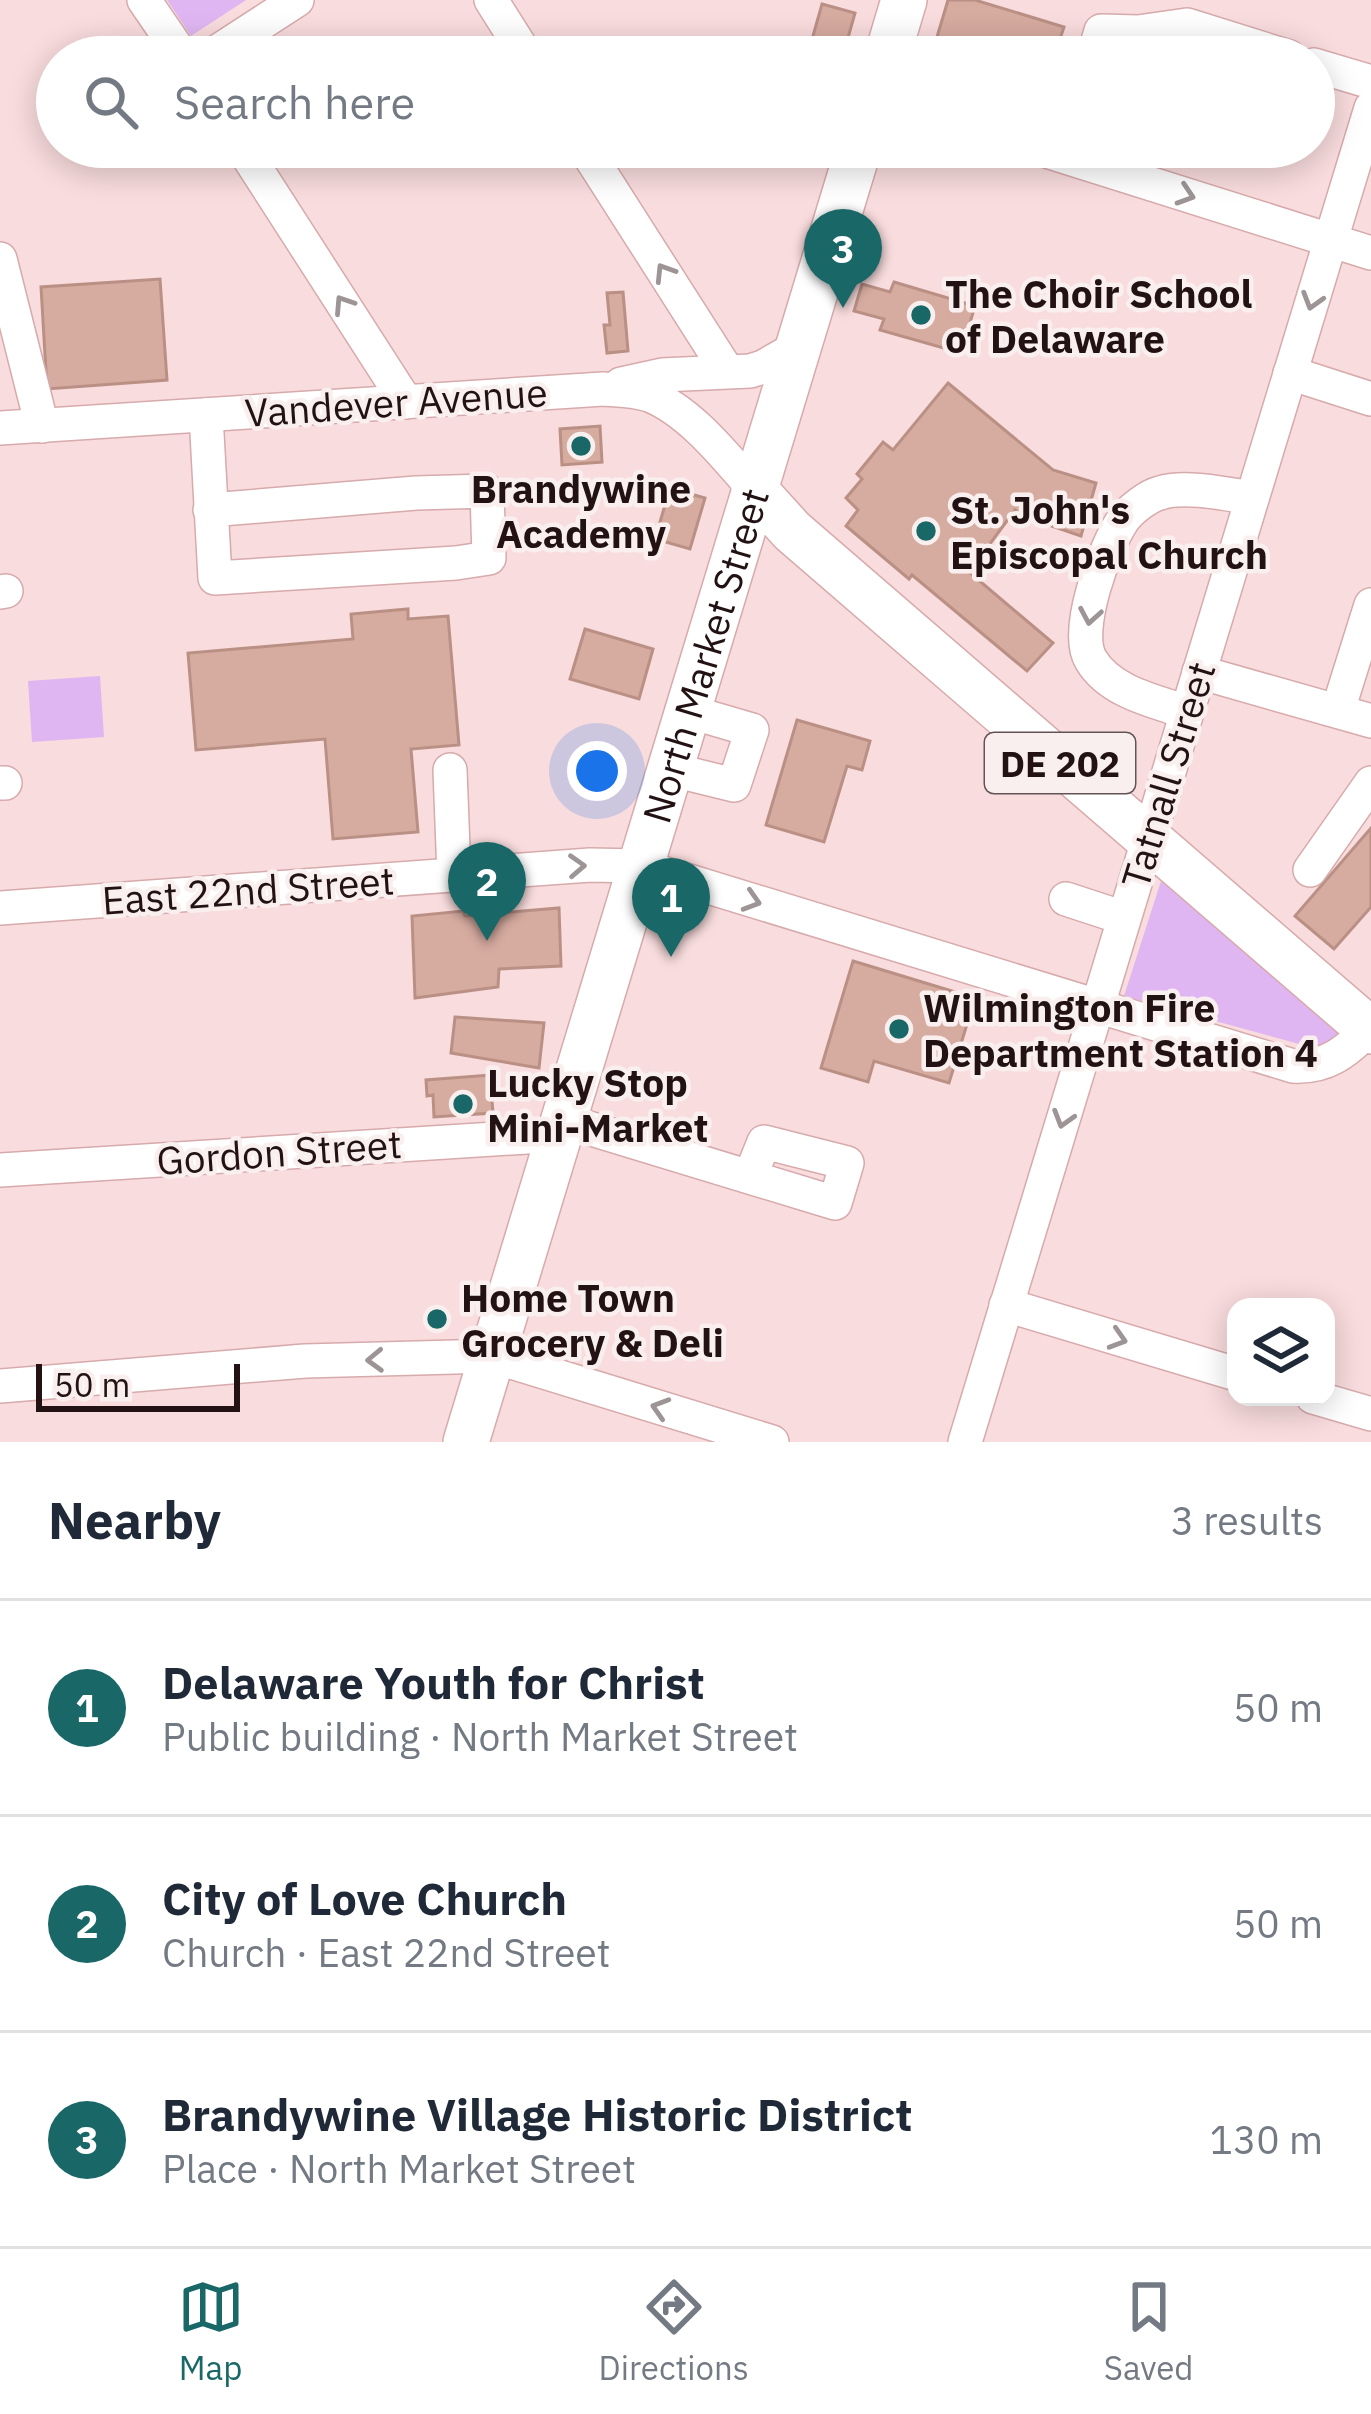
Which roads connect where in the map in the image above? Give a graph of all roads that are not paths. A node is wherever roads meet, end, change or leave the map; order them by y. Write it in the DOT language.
graph roads {
  1 [pos="144,0"];
  2 [pos="297,0"];
  3 [pos="491,0"];
  4 [pos="904,0"];
  5 [pos="1187,13"];
  6 [pos="169,36"];
  7 [pos="241,36"];
  8 [pos="514,36"];
  9 [pos="893,36"];
  10 [pos="1124,36"];
  11 [pos="1240,36"];
  12 [pos="1335,71"];
  13 [pos="1371,82"];
  14 [pos="1371,108"];
  15 [pos="256,168"];
  16 [pos="597,168"];
  17 [pos="853,168"];
  18 [pos="1108,168"];
  19 [pos="1330,241"];
  20 [pos="1371,253"];
  21 [pos="0,260"];
  22 [pos="8,324"];
  23 [pos="798,347"];
  24 [pos="727,371"];
  25 [pos="1290,373"];
  26 [pos="603,388"];
  27 [pos="1371,399"];
  28 [pos="406,402"];
  29 [pos="206,415"];
  30 [pos="42,426"];
  31 [pos="0,428"];
  32 [pos="754,489"];
  33 [pos="1252,499"];
  34 [pos="210,510"];
  35 [pos="1371,605"];
  36 [pos="1199,672"];
  37 [pos="1338,710"];
  38 [pos="687,711"];
  39 [pos="1187,712"];
  40 [pos="1371,721"];
  41 [pos="670,769"];
  42 [pos="451,770"];
  43 [pos="1371,783"];
  44 [pos="1148,839"];
  45 [pos="640,866"];
  46 [pos="1310,870"];
  47 [pos="454,875"];
  48 [pos="1066,899"];
  49 [pos="0,908"];
  50 [pos="1124,918"];
  51 [pos="1097,1007"];
  52 [pos="1370,1030"];
  53 [pos="561,1127"];
  54 [pos="0,1170"];
  55 [pos="750,1177"];
  56 [pos="1006,1305"];
  57 [pos="492,1357"];
  58 [pos="1227,1371"];
  59 [pos="0,1386"];
  60 [pos="1335,1403"];
  61 [pos="1371,1414"];
  62 [pos="466,1442"];
  63 [pos="772,1442"];
  64 [pos="965,1442"];
  1 -- 6 [label="street"];
  2 -- 7 [label="street"];
  3 -- 8 [label="street"];
  4 -- 9 [label="main road"];
  5 -- 10 [label="street"];
  5 -- 11 [label="street"];
  12 -- 13 [label="street"];
  14 -- 19 [label="street, Tatnall Street"];
  28 -- 15 [label="street, one-way"];
  24 -- 16 [label="street, one-way"];
  17 -- 23 [label="main road, North Market Street"];
  18 -- 19 [label="street, one-way"];
  19 -- 20 [label="street"];
  19 -- 25 [label="street, Tatnall Street, one-way"];
  21 -- 22 [label="street"];
  22 -- 30 [label="street"];
  23 -- 24 [label="street"];
  23 -- 32 [label="main road, North Market Street"];
  24 -- 26 [label="street"];
  25 -- 27 [label="street"];
  25 -- 33 [label="street, Tatnall Street"];
  26 -- 28 [label="street, Vandever Avenue"];
  26 -- 32 [label="street, Vandever Avenue"];
  28 -- 29 [label="street, Vandever Avenue"];
  29 -- 30 [label="street, Vandever Avenue"];
  29 -- 34 [label="street"];
  30 -- 31 [label="street, Vandever Avenue"];
  32 -- 38 [label="main road, North Market Street"];
  32 -- 44 [label="main road, DE 202"];
  33 -- 36 [label="street, Tatnall Street"];
  33 -- 39 [label="street, one-way"];
  34 -- 34 [label="street"];
  35 -- 37 [label="street"];
  36 -- 37 [label="street"];
  36 -- 39 [label="street, Tatnall Street"];
  37 -- 40 [label="street"];
  38 -- 41 [label="main road, North Market Street"];
  38 -- 41 [label="street"];
  39 -- 44 [label="street, Tatnall Street"];
  41 -- 45 [label="main road, North Market Street"];
  42 -- 47 [label="street"];
  43 -- 46 [label="street"];
  44 -- 50 [label="street, Tatnall Street"];
  44 -- 52 [label="main road, DE 202"];
  47 -- 45 [label="street, East 22nd Street, one-way"];
  45 -- 51 [label="street, East 22nd Street, one-way"];
  45 -- 53 [label="main road, North Market Street"];
  47 -- 49 [label="street, East 22nd Street"];
  48 -- 50 [label="street"];
  50 -- 51 [label="street, Tatnall Street"];
  51 -- 52 [label="street, East 22nd Street"];
  51 -- 56 [label="street, Tatnall Street, one-way"];
  53 -- 54 [label="street, Gordon Street"];
  53 -- 55 [label="street"];
  53 -- 57 [label="main road, North Market Street"];
  56 -- 58 [label="street, one-way"];
  56 -- 64 [label="street, Tatnall Street"];
  57 -- 59 [label="street, one-way"];
  57 -- 62 [label="main road, North Market Street"];
  63 -- 57 [label="street, one-way"];
  60 -- 61 [label="street"];
}
